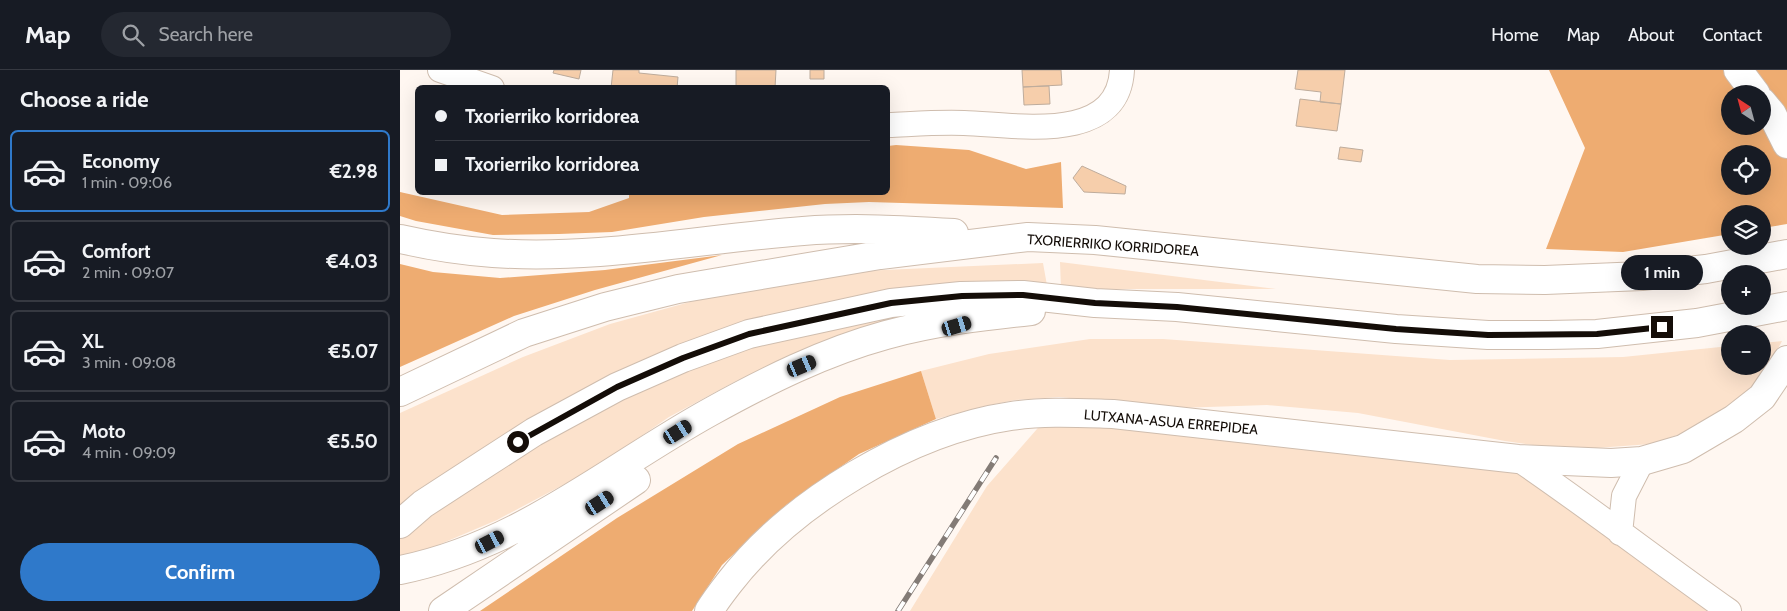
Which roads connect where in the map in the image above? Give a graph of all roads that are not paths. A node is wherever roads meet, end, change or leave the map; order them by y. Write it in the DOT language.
graph roads {
  1 [pos="440,70"];
  2 [pos="1122,70"];
  3 [pos="1738,70"];
  4 [pos="483,85"];
  5 [pos="1749,85"];
  6 [pos="1771,113"];
  7 [pos="890,125"];
  8 [pos="1787,144"];
  9 [pos="1028,237"];
  10 [pos="400,239"];
  11 [pos="1787,254"];
  12 [pos="1095,303"];
  13 [pos="1787,306"];
  14 [pos="990,316"];
  15 [pos="1787,360"];
  16 [pos="400,392"];
  17 [pos="1518,459"];
  18 [pos="1642,461"];
  19 [pos="400,524"];
  20 [pos="1620,533"];
  21 [pos="400,570"];
  22 [pos="443,611"];
  23 [pos="709,611"];
  24 [pos="1729,611"];
  1 -- 4 [label="street"];
  2 -- 7 [label="street"];
  3 -- 5 [label="main road"];
  6 -- 8 [label="main road"];
  9 -- 10 [label="main road"];
  9 -- 11 [label="main road, TXORIERRIKO KORRIDOREA"];
  9 -- 16 [label="main road, TXORIERRIKO KORRIDOREA"];
  12 -- 13 [label="main road"];
  12 -- 14 [label="main road"];
  12 -- 19 [label="main road"];
  14 -- 21 [label="main road"];
  14 -- 22 [label="main road"];
  15 -- 18 [label="main road"];
  17 -- 18 [label="main road, LUTXANA-ASUA ERREPIDEA"];
  17 -- 20 [label="street"];
  17 -- 23 [label="main road, LUTXANA-ASUA ERREPIDEA"];
  18 -- 20 [label="street"];
  20 -- 24 [label="street"];
}
